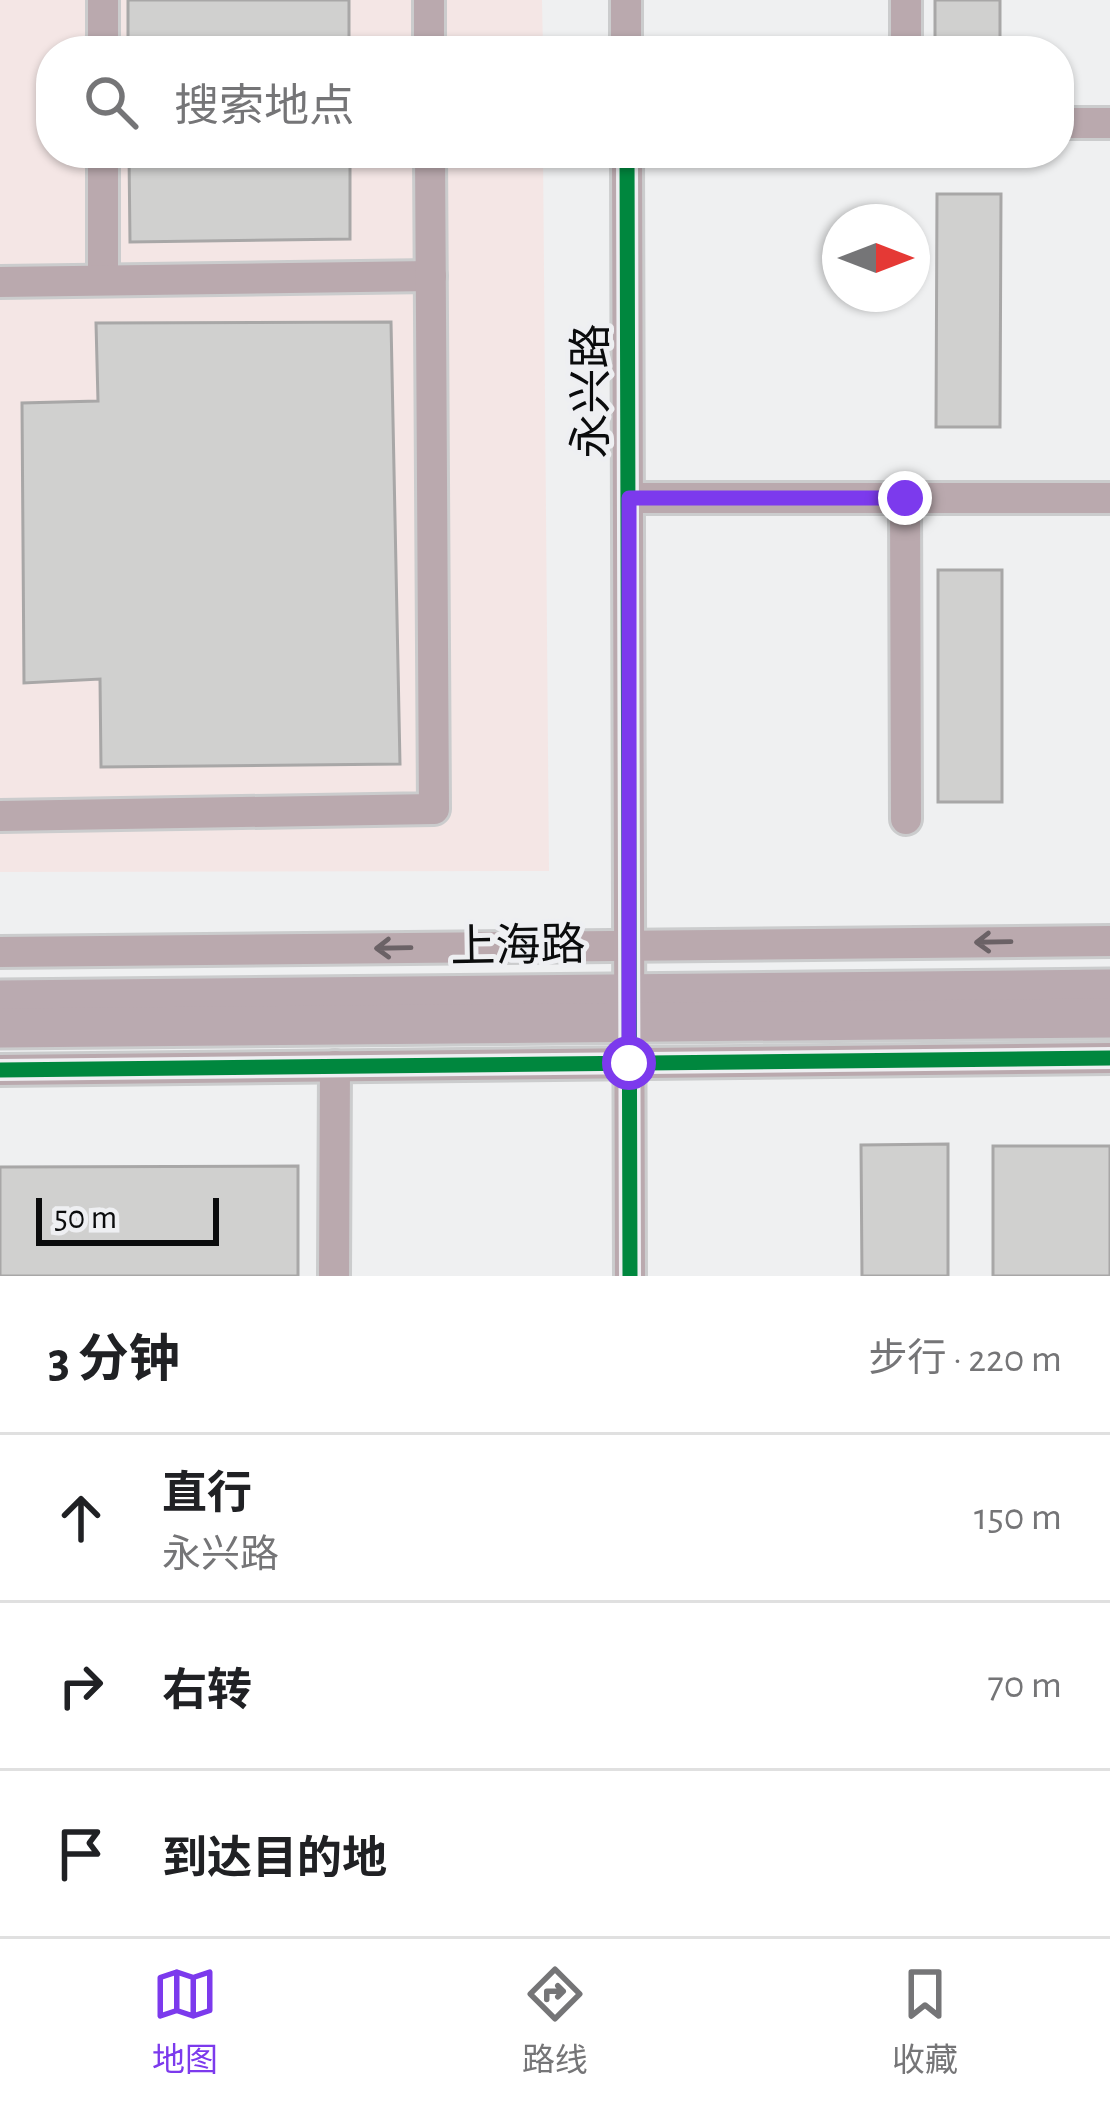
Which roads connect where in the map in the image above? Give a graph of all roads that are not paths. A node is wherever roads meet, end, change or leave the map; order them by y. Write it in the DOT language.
graph roads {
  1 [pos="103,0"];
  2 [pos="429,0"];
  3 [pos="626,0"];
  4 [pos="906,0"];
  5 [pos="103,36"];
  6 [pos="430,36"];
  7 [pos="626,36"];
  8 [pos="906,36"];
  9 [pos="1074,123"];
  10 [pos="1110,123"];
  11 [pos="103,168"];
  12 [pos="430,168"];
  13 [pos="627,168"];
  14 [pos="431,276"];
  15 [pos="103,280"];
  16 [pos="0,282"];
  17 [pos="629,498"];
  18 [pos="905,498"];
  19 [pos="1110,498"];
  20 [pos="0,816"];
  21 [pos="906,819"];
  22 [pos="1110,941"];
  23 [pos="629,946"];
  24 [pos="0,952"];
  25 [pos="1110,989"];
  26 [pos="0,1000"];
  27 [pos="629,1007"];
  28 [pos="1110,1018"];
  29 [pos="0,1028"];
  30 [pos="1110,1058"];
  31 [pos="629,1063"];
  32 [pos="335,1066"];
  33 [pos="0,1070"];
  34 [pos="334,1276"];
  35 [pos="630,1276"];
  1 -- 5 [label="street"];
  2 -- 6 [label="street"];
  3 -- 7 [label="street"];
  4 -- 8 [label="street"];
  9 -- 10 [label="street"];
  11 -- 15 [label="street"];
  12 -- 14 [label="street"];
  13 -- 17 [label="street, 永兴路"];
  14 -- 15 [label="street"];
  14 -- 20 [label="street"];
  15 -- 16 [label="street"];
  17 -- 18 [label="street"];
  17 -- 23 [label="street, 永兴路"];
  18 -- 19 [label="street"];
  18 -- 21 [label="street"];
  22 -- 23 [label="street, one-way"];
  23 -- 24 [label="street, one-way"];
  23 -- 27 [label="street, 永兴路"];
  25 -- 27 [label="main road, 上海路"];
  26 -- 27 [label="main road, 上海路"];
  27 -- 28 [label="main road, 上海路"];
  27 -- 29 [label="main road, 上海路"];
  27 -- 31 [label="street, 永兴路"];
  30 -- 31 [label="street"];
  31 -- 32 [label="street"];
  31 -- 35 [label="street, 永兴路"];
  32 -- 33 [label="street"];
  32 -- 34 [label="street"];
}
